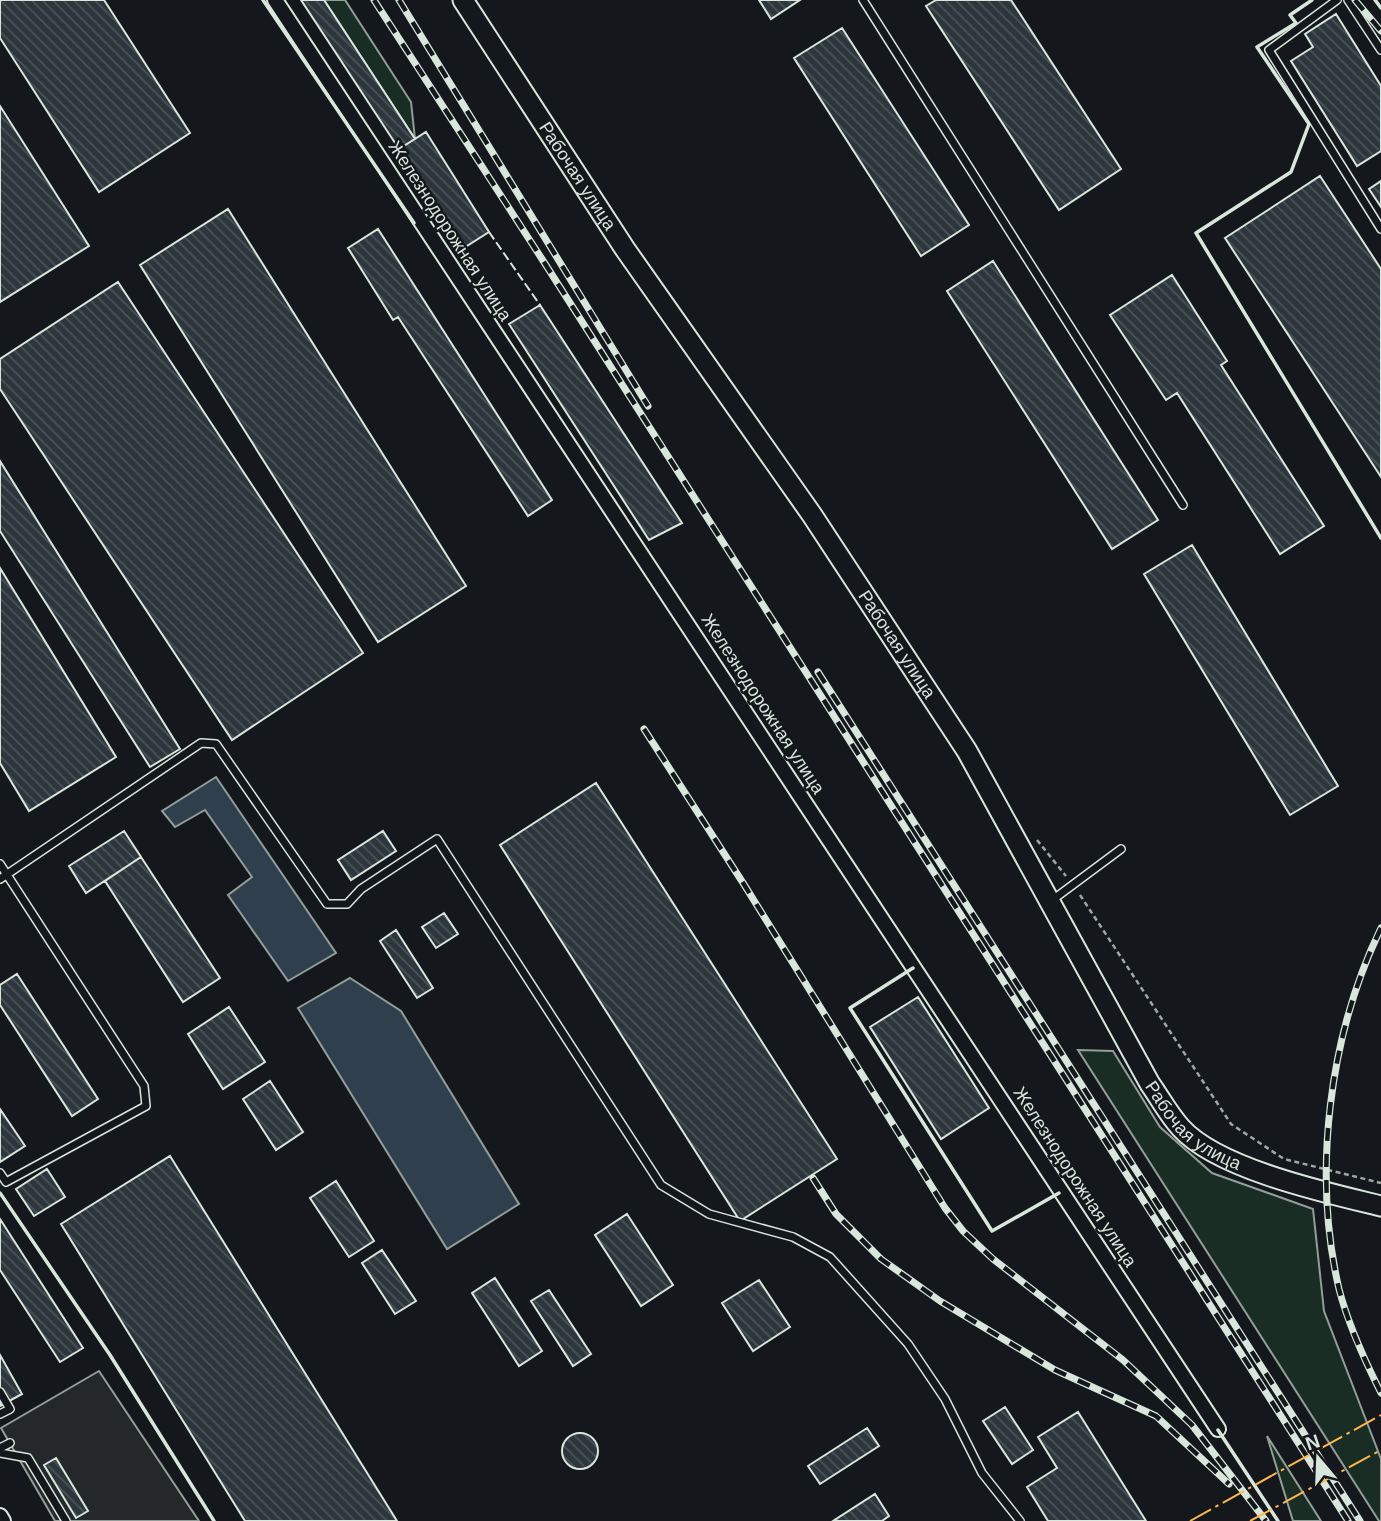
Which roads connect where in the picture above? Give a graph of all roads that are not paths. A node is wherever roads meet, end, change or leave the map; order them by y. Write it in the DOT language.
graph roads {
  1 [pos="275,0"];
  2 [pos="463,0"];
  3 [pos="863,0"];
  4 [pos="1338,0"];
  5 [pos="1348,0"];
  6 [pos="1381,50"];
  7 [pos="1381,229"];
  8 [pos="1183,505"];
  9 [pos="1121,849"];
  10 [pos="0,864"];
  11 [pos="3,877"];
  12 [pos="1050,902"];
  13 [pos="0,1173"];
  14 [pos="1381,1206"];
  15 [pos="0,1392"];
  16 [pos="0,1414"];
  17 [pos="1218,1429"];
  18 [pos="10,1443"];
  19 [pos="0,1448"];
  20 [pos="0,1453"];
  21 [pos="0,1516"];
  22 [pos="3,1521"];
  23 [pos="66,1521"];
  24 [pos="1020,1521"];
  1 -- 17 [label="street, Железнодорожная улица"];
  2 -- 12 [label="street, Рабочая улица"];
  3 -- 8 [label="lane"];
  4 -- 7 [label="lane"];
  5 -- 6 [label="lane"];
  9 -- 12 [label="lane"];
  10 -- 11 [label="lane"];
  11 -- 13 [label="lane"];
  11 -- 24 [label="lane"];
  12 -- 14 [label="street, Рабочая улица"];
  15 -- 16 [label="lane"];
  18 -- 19 [label="lane"];
  20 -- 23 [label="lane"];
  21 -- 22 [label="street"];
}
